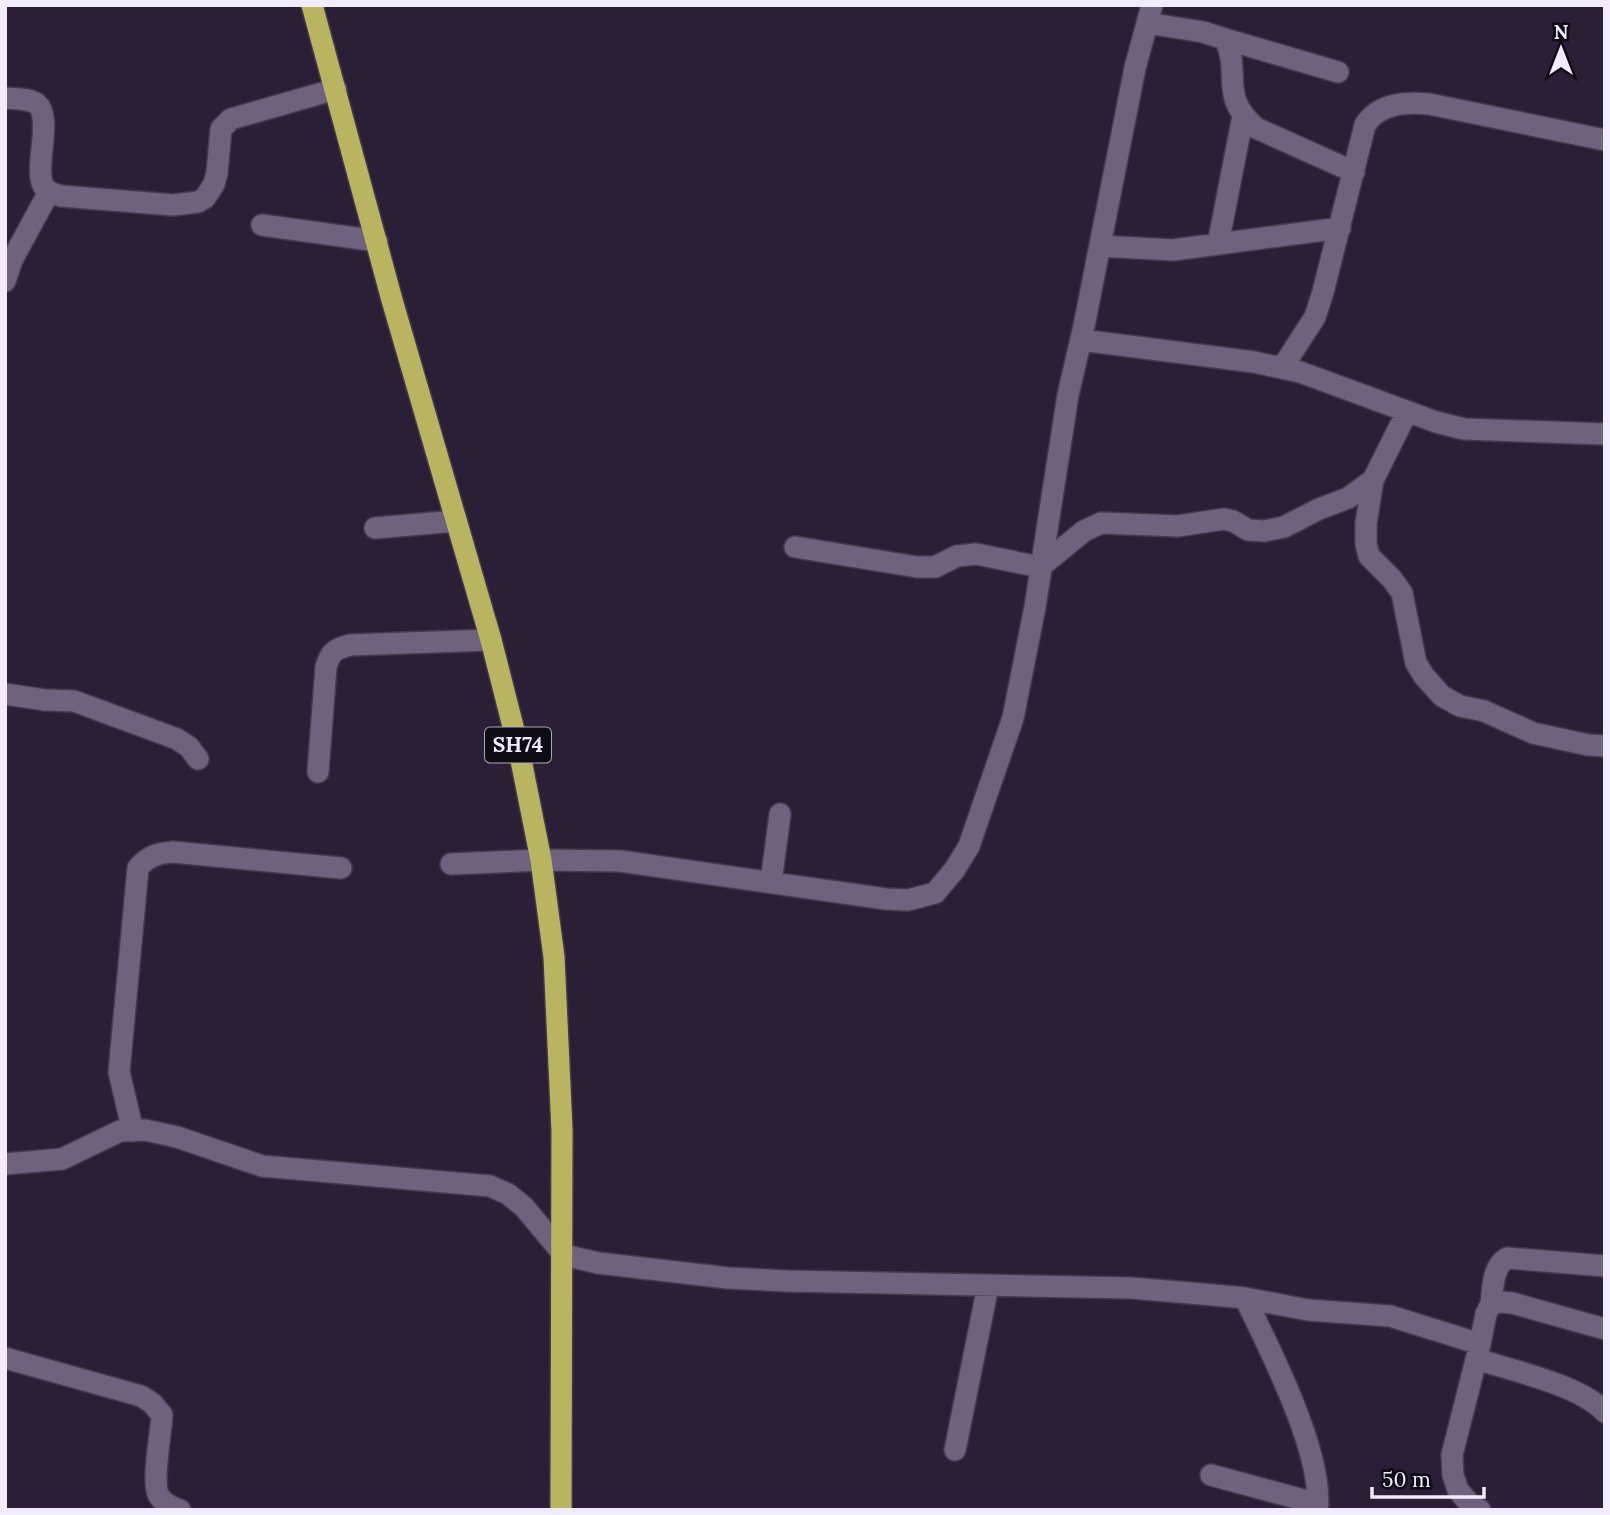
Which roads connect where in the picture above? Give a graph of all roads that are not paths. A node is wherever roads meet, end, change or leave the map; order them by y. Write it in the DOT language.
graph roads {
  1 [pos="312,5"];
  2 [pos="1150,14"];
  3 [pos="1226,39"];
  4 [pos="1338,72"];
  5 [pos="336,89"];
  6 [pos="5,98"];
  7 [pos="1243,116"];
  8 [pos="1605,139"];
  9 [pos="1354,172"];
  10 [pos="49,192"];
  11 [pos="262,225"];
  12 [pos="1340,228"];
  13 [pos="377,241"];
  14 [pos="1217,244"];
  15 [pos="1100,246"];
  16 [pos="5,281"];
  17 [pos="1081,340"];
  18 [pos="1282,368"];
  19 [pos="1407,412"];
  20 [pos="1605,434"];
  21 [pos="1373,480"];
  22 [pos="456,521"];
  23 [pos="375,528"];
  24 [pos="795,547"];
  25 [pos="1040,567"];
  26 [pos="491,640"];
  27 [pos="5,694"];
  28 [pos="1605,746"];
  29 [pos="198,759"];
  30 [pos="318,772"];
  31 [pos="780,814"];
  32 [pos="541,860"];
  33 [pos="451,864"];
  34 [pos="341,868"];
  35 [pos="771,882"];
  36 [pos="133,1131"];
  37 [pos="5,1164"];
  38 [pos="564,1255"];
  39 [pos="1605,1266"];
  40 [pos="988,1286"];
  41 [pos="1245,1298"];
  42 [pos="1491,1304"];
  43 [pos="1605,1329"];
  44 [pos="1478,1351"];
  45 [pos="5,1359"];
  46 [pos="1605,1412"];
  47 [pos="955,1450"];
  48 [pos="1210,1475"];
  49 [pos="1317,1507"];
  50 [pos="180,1510"];
  51 [pos="561,1510"];
  52 [pos="1480,1510"];
  1 -- 5 [label="highway, SH74"];
  2 -- 3 [label="street"];
  2 -- 15 [label="street"];
  3 -- 4 [label="street"];
  3 -- 7 [label="street"];
  5 -- 10 [label="street"];
  5 -- 13 [label="highway, SH74"];
  6 -- 10 [label="street"];
  7 -- 9 [label="street"];
  7 -- 14 [label="street"];
  8 -- 9 [label="street"];
  9 -- 12 [label="street"];
  10 -- 16 [label="street"];
  11 -- 13 [label="street"];
  12 -- 14 [label="street"];
  12 -- 18 [label="street"];
  13 -- 22 [label="highway, SH74"];
  14 -- 15 [label="street"];
  15 -- 17 [label="street"];
  17 -- 18 [label="street"];
  17 -- 25 [label="street"];
  18 -- 19 [label="street"];
  19 -- 20 [label="street"];
  19 -- 21 [label="street"];
  21 -- 25 [label="street"];
  21 -- 28 [label="street"];
  22 -- 23 [label="street"];
  22 -- 26 [label="highway, SH74"];
  24 -- 25 [label="street"];
  25 -- 35 [label="street"];
  26 -- 30 [label="street"];
  26 -- 32 [label="highway, SH74"];
  27 -- 29 [label="street"];
  31 -- 35 [label="street"];
  32 -- 33 [label="street"];
  32 -- 35 [label="street"];
  32 -- 38 [label="highway, SH74"];
  34 -- 36 [label="street"];
  36 -- 37 [label="street"];
  36 -- 38 [label="street"];
  38 -- 40 [label="street"];
  38 -- 51 [label="highway, SH74"];
  39 -- 42 [label="street"];
  40 -- 41 [label="street"];
  40 -- 47 [label="street"];
  41 -- 44 [label="street"];
  41 -- 49 [label="street"];
  42 -- 43 [label="street"];
  42 -- 44 [label="street"];
  44 -- 46 [label="street"];
  44 -- 52 [label="street"];
  45 -- 50 [label="street"];
  48 -- 49 [label="street"];
}
